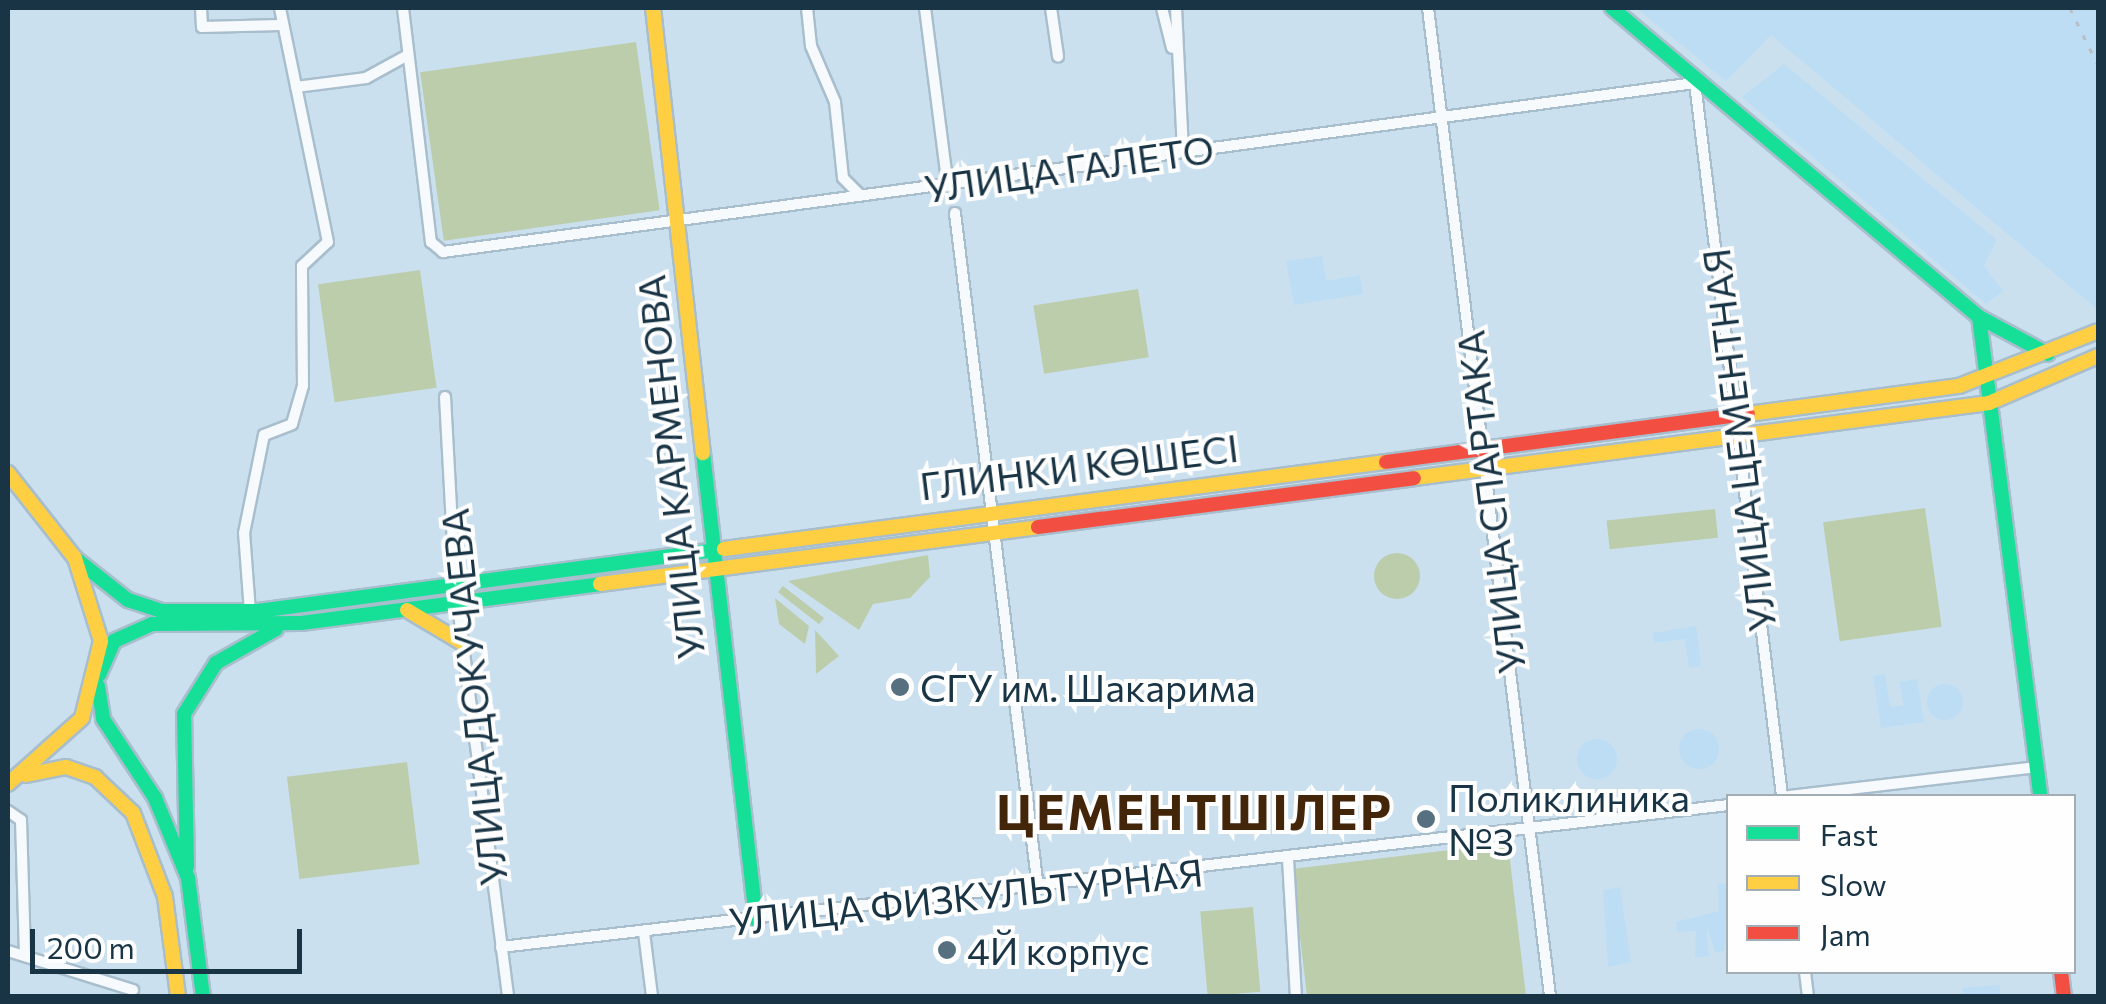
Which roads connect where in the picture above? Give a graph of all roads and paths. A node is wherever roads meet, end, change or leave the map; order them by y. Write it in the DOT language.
graph roads {
  1 [pos="201,8"];
  2 [pos="280,8"];
  3 [pos="403,8"];
  4 [pos="653,8"];
  5 [pos="807,8"];
  6 [pos="925,8"];
  7 [pos="1051,8"];
  8 [pos="1162,8"];
  9 [pos="1176,8"];
  10 [pos="1428,8"];
  11 [pos="1612,8"];
  12 [pos="280,25"];
  13 [pos="408,55"];
  14 [pos="1058,56"];
  15 [pos="1175,59"];
  16 [pos="1695,83"];
  17 [pos="296,88"];
  18 [pos="1443,119"];
  19 [pos="1183,152"];
  20 [pos="948,187"];
  21 [pos="860,195"];
  22 [pos="955,213"];
  23 [pos="675,218"];
  24 [pos="1979,316"];
  25 [pos="2098,331"];
  26 [pos="2050,354"];
  27 [pos="2098,356"];
  28 [pos="1982,380"];
  29 [pos="446,398"];
  30 [pos="1989,402"];
  31 [pos="1737,424"];
  32 [pos="1483,444"];
  33 [pos="1485,464"];
  34 [pos="8,474"];
  35 [pos="990,509"];
  36 [pos="989,530"];
  37 [pos="710,548"];
  38 [pos="76,558"];
  39 [pos="713,568"];
  40 [pos="455,582"];
  41 [pos="457,599"];
  42 [pos="401,608"];
  43 [pos="250,612"];
  44 [pos="301,622"];
  45 [pos="464,644"];
  46 [pos="98,680"];
  47 [pos="2036,766"];
  48 [pos="26,775"];
  49 [pos="8,784"];
  50 [pos="1786,794"];
  51 [pos="1803,794"];
  52 [pos="2040,794"];
  53 [pos="1726,805"];
  54 [pos="8,811"];
  55 [pos="1531,830"];
  56 [pos="1288,860"];
  57 [pos="188,878"];
  58 [pos="1038,888"];
  59 [pos="756,920"];
  60 [pos="644,932"];
  61 [pos="501,947"];
  62 [pos="8,950"];
  63 [pos="25,956"];
  64 [pos="133,990"];
  65 [pos="177,994"];
  66 [pos="203,996"];
  67 [pos="508,996"];
  68 [pos="652,996"];
  69 [pos="1296,996"];
  70 [pos="1550,996"];
  1 -- 12 [label="street"];
  2 -- 12 [label="street"];
  3 -- 13 [label="street"];
  4 -- 23 [label="main road, УЛИЦА КАРМЕНОВА"];
  5 -- 21 [label="street"];
  6 -- 20 [label="street"];
  7 -- 14 [label="street"];
  8 -- 15 [label="street"];
  9 -- 15 [label="street"];
  10 -- 18 [label="street, УЛИЦА СПАРТАКА"];
  11 -- 16 [label="main road"];
  12 -- 17 [label="street"];
  13 -- 17 [label="street"];
  13 -- 23 [label="street, УЛИЦА ГАЛЕТО"];
  15 -- 19 [label="street"];
  16 -- 18 [label="street, УЛИЦА ГАЛЕТО"];
  16 -- 24 [label="main road"];
  16 -- 31 [label="street, УЛИЦА ЦЕМЕНТНАЯ"];
  17 -- 43 [label="street"];
  18 -- 19 [label="street, УЛИЦА ГАЛЕТО"];
  18 -- 32 [label="street, УЛИЦА СПАРТАКА"];
  19 -- 20 [label="street, УЛИЦА ГАЛЕТО"];
  20 -- 21 [label="street, УЛИЦА ГАЛЕТО"];
  21 -- 23 [label="street, УЛИЦА ГАЛЕТО"];
  22 -- 35 [label="street"];
  23 -- 37 [label="main road, УЛИЦА КАРМЕНОВА"];
  24 -- 26 [label="main road"];
  24 -- 28 [label="main road"];
  25 -- 26 [label="main road, ГЛИНКИ КӨШЕСІ"];
  26 -- 28 [label="main road, ГЛИНКИ КӨШЕСІ"];
  27 -- 30 [label="main road, ГЛИНКИ КӨШЕСІ"];
  28 -- 30 [label="main road"];
  28 -- 31 [label="main road, ГЛИНКИ КӨШЕСІ"];
  29 -- 40 [label="street, УЛИЦА ДОКУЧАЕВА"];
  30 -- 31 [label="main road, ГЛИНКИ КӨШЕСІ"];
  30 -- 47 [label="main road"];
  31 -- 32 [label="main road, ГЛИНКИ КӨШЕСІ"];
  31 -- 33 [label="main road, ГЛИНКИ КӨШЕСІ"];
  31 -- 50 [label="street, УЛИЦА ЦЕМЕНТНАЯ"];
  32 -- 33 [label="street, УЛИЦА СПАРТАКА"];
  32 -- 35 [label="main road, ГЛИНКИ КӨШЕСІ"];
  33 -- 36 [label="main road, ГЛИНКИ КӨШЕСІ"];
  33 -- 55 [label="street, УЛИЦА СПАРТАКА"];
  34 -- 38 [label="main road"];
  35 -- 36 [label="street"];
  35 -- 37 [label="main road, ГЛИНКИ КӨШЕСІ"];
  36 -- 39 [label="main road, ГЛИНКИ КӨШЕСІ"];
  36 -- 58 [label="street"];
  37 -- 39 [label="main road, УЛИЦА КАРМЕНОВА"];
  37 -- 40 [label="main road, ГЛИНКИ КӨШЕСІ"];
  38 -- 43 [label="main road, ГЛИНКИ КӨШЕСІ"];
  38 -- 46 [label="main road"];
  39 -- 41 [label="main road, ГЛИНКИ КӨШЕСІ"];
  39 -- 59 [label="main road, УЛИЦА КАРМЕНОВА"];
  40 -- 41 [label="street, УЛИЦА ДОКУЧАЕВА"];
  40 -- 43 [label="main road, ГЛИНКИ КӨШЕСІ"];
  41 -- 42 [label="main road, ГЛИНКИ КӨШЕСІ"];
  41 -- 45 [label="street, УЛИЦА ДОКУЧАЕВА"];
  42 -- 44 [label="main road, ГЛИНКИ КӨШЕСІ"];
  42 -- 45 [label="main road"];
  44 -- 46 [label="main road, ГЛИНКИ КӨШЕСІ"];
  44 -- 57 [label="main road"];
  45 -- 61 [label="street, УЛИЦА ДОКУЧАЕВА"];
  46 -- 48 [label="main road"];
  46 -- 57 [label="main road"];
  47 -- 51 [label="street"];
  47 -- 52 [label="main road"];
  48 -- 49 [label="main road"];
  48 -- 65 [label="main road"];
  53 -- 55 [label="street, УЛИЦА ФИЗКУЛЬТУРНАЯ"];
  54 -- 63 [label="street"];
  55 -- 56 [label="street, УЛИЦА ФИЗКУЛЬТУРНАЯ"];
  55 -- 70 [label="street, УЛИЦА СПАРТАКА"];
  56 -- 58 [label="street, УЛИЦА ФИЗКУЛЬТУРНАЯ"];
  56 -- 69 [label="street"];
  57 -- 66 [label="main road"];
  58 -- 59 [label="street, УЛИЦА ФИЗКУЛЬТУРНАЯ"];
  59 -- 60 [label="street, УЛИЦА ФИЗКУЛЬТУРНАЯ"];
  60 -- 61 [label="street, УЛИЦА ФИЗКУЛЬТУРНАЯ"];
  60 -- 68 [label="street"];
  61 -- 67 [label="street, УЛИЦА ДОКУЧАЕВА"];
  62 -- 63 [label="street"];
  63 -- 64 [label="street"];
}
